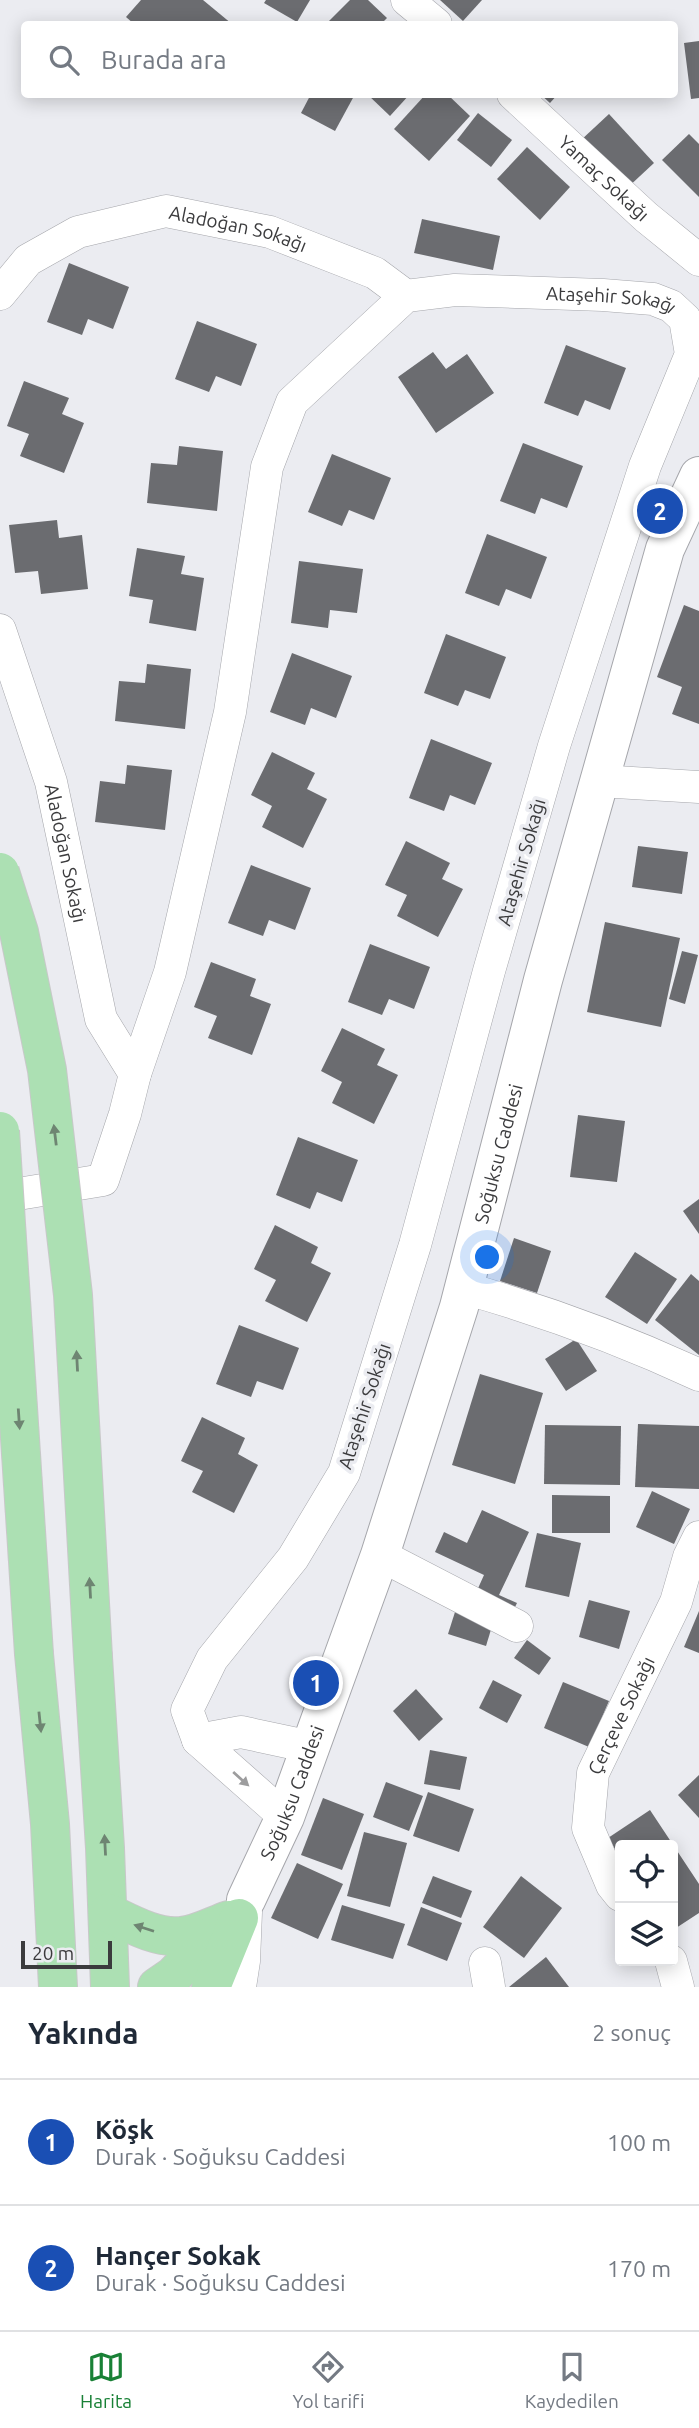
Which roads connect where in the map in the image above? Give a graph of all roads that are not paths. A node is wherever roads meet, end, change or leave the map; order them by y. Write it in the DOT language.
graph roads {
  1 [pos="407,0"];
  2 [pos="432,21"];
  3 [pos="517,98"];
  4 [pos="699,260"];
  5 [pos="0,294"];
  6 [pos="406,296"];
  7 [pos="699,477"];
  8 [pos="0,630"];
  9 [pos="599,781"];
  10 [pos="699,787"];
  11 [pos="0,872"];
  12 [pos="135,1074"];
  13 [pos="0,1131"];
  14 [pos="0,1197"];
  15 [pos="464,1287"];
  16 [pos="699,1375"];
  17 [pos="699,1537"];
  18 [pos="380,1555"];
  19 [pos="517,1626"];
  20 [pos="198,1740"];
  21 [pos="311,1747"];
  22 [pos="285,1817"];
  23 [pos="615,1889"];
  24 [pos="238,1910"];
  25 [pos="108,1913"];
  26 [pos="672,1966"];
  27 [pos="58,1987"];
  28 [pos="110,1987"];
  29 [pos="157,1987"];
  30 [pos="211,1987"];
  31 [pos="240,1987"];
  32 [pos="678,1987"];
  1 -- 2 [label="street"];
  3 -- 4 [label="street, Yamaç Sokağı"];
  5 -- 6 [label="street, Aladoğan Sokağı"];
  6 -- 12 [label="street"];
  6 -- 20 [label="street, Ataşehir Sokağı"];
  7 -- 9 [label="main road, Soğuksu Caddesi"];
  8 -- 12 [label="street, Aladoğan Sokağı"];
  9 -- 10 [label="street"];
  9 -- 15 [label="main road, Soğuksu Caddesi"];
  25 -- 11 [label="highway, one-way, bridge"];
  12 -- 14 [label="street"];
  13 -- 27 [label="highway, one-way, bridge"];
  15 -- 16 [label="street"];
  15 -- 18 [label="main road, Soğuksu Caddesi"];
  17 -- 23 [label="street, Çerçeve Sokağı"];
  18 -- 19 [label="street"];
  18 -- 21 [label="main road, Soğuksu Caddesi"];
  20 -- 21 [label="street"];
  20 -- 22 [label="street, one-way"];
  21 -- 22 [label="main road, Soğuksu Caddesi"];
  22 -- 24 [label="main road, Soğuksu Caddesi"];
  24 -- 25 [label="highway, one-way"];
  24 -- 29 [label="highway"];
  24 -- 30 [label="highway"];
  24 -- 31 [label="street, Soğuksu Caddesi"];
  25 -- 28 [label="highway"];
  26 -- 32 [label="street"];
}
